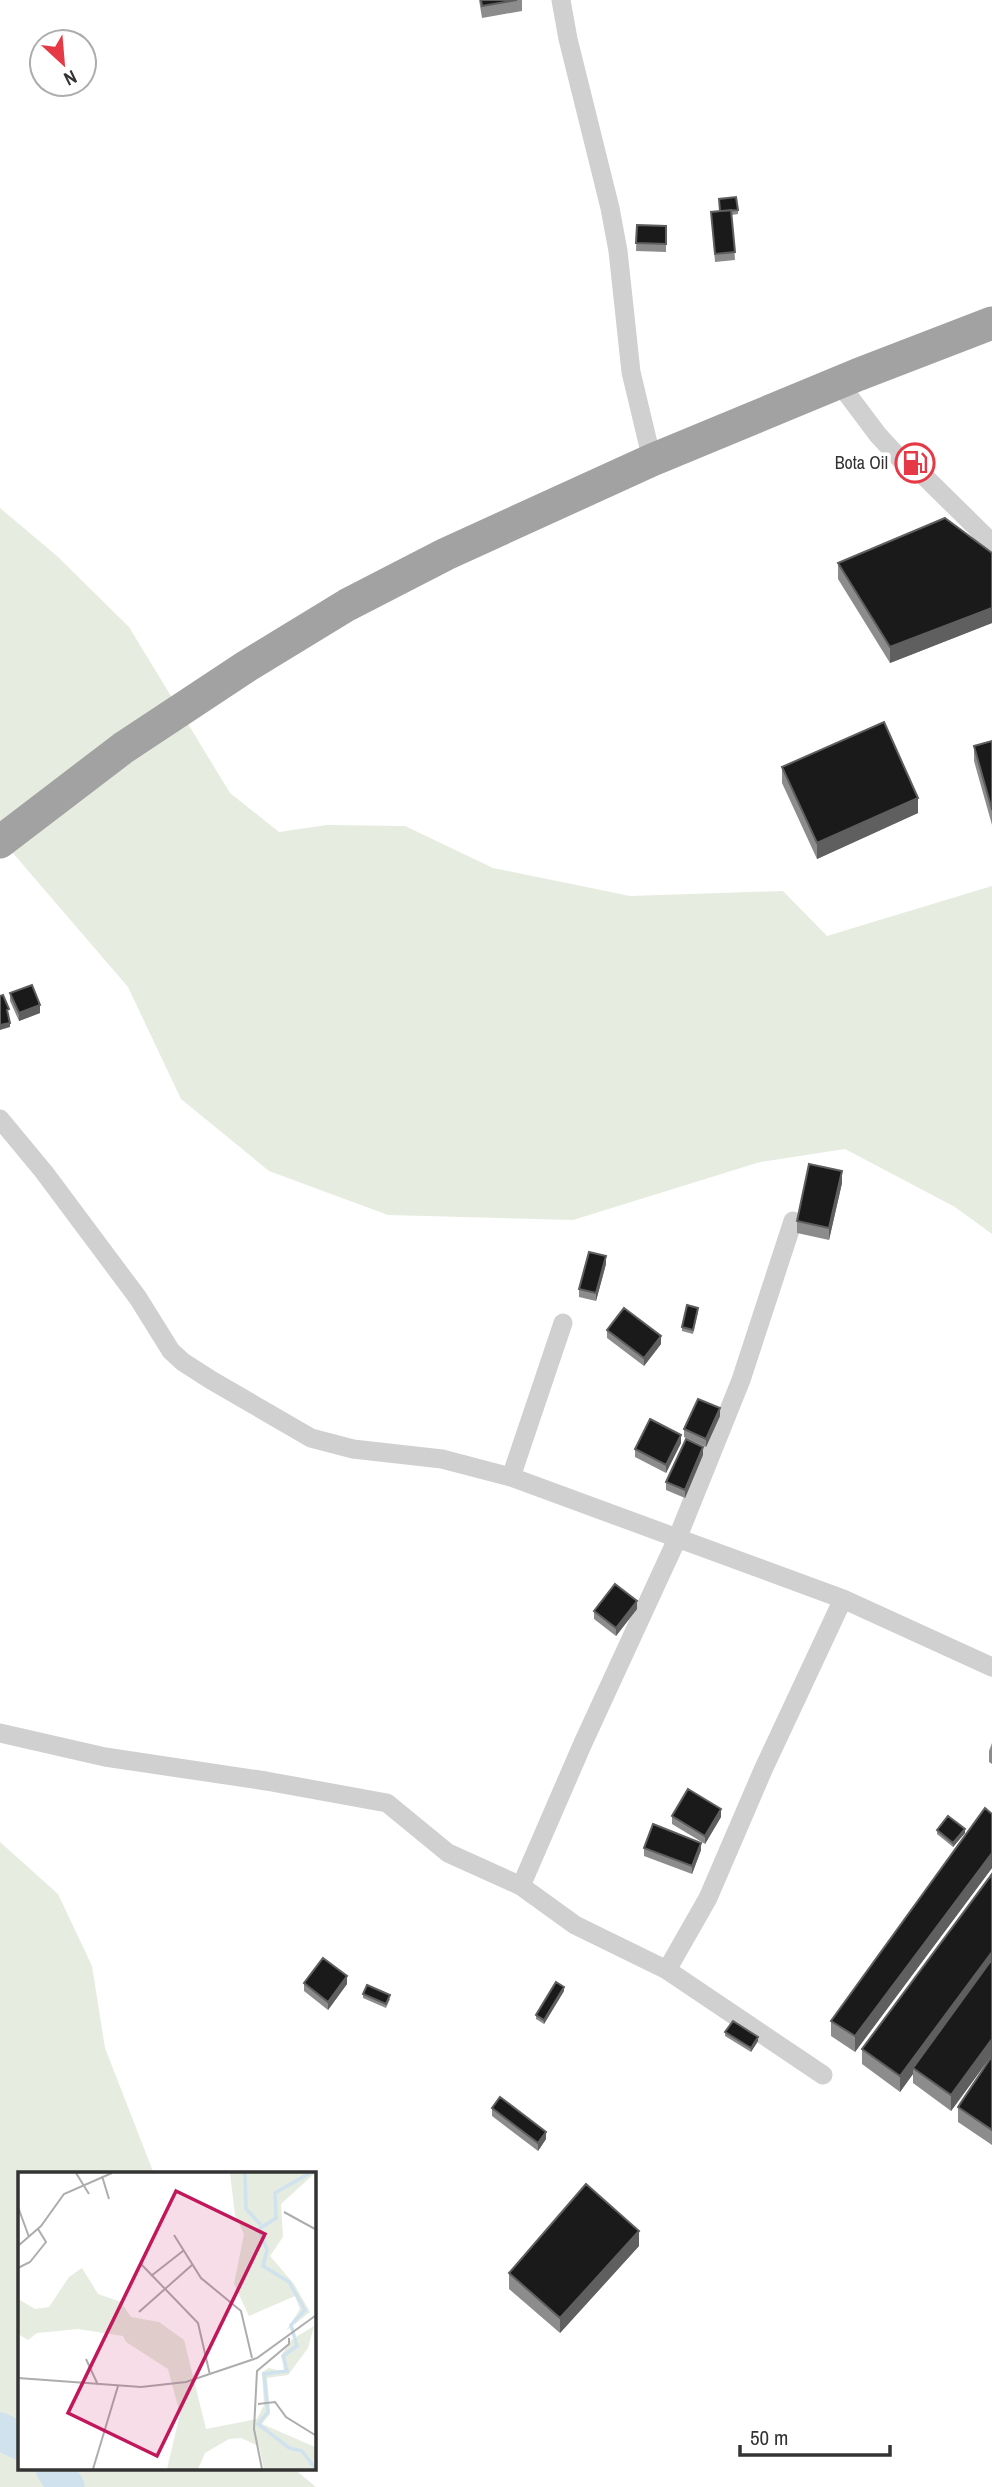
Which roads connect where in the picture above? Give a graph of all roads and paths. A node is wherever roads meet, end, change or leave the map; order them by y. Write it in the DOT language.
graph roads {
  1 [pos="561,0"];
  2 [pos="992,323"];
  3 [pos="839,383"];
  4 [pos="652,460"];
  5 [pos="992,543"];
  6 [pos="0,842"];
  7 [pos="0,1119"];
  8 [pos="793,1221"];
  9 [pos="563,1323"];
  10 [pos="511,1477"];
  11 [pos="677,1539"];
  12 [pos="843,1599"];
  13 [pos="992,1667"];
  14 [pos="0,1733"];
  15 [pos="521,1886"];
  16 [pos="667,1970"];
  17 [pos="823,2075"];
  1 -- 4 [label="street"];
  2 -- 3 [label="highway"];
  3 -- 4 [label="highway"];
  3 -- 5 [label="street"];
  4 -- 6 [label="highway"];
  7 -- 10 [label="street"];
  8 -- 11 [label="street"];
  9 -- 10 [label="street"];
  10 -- 11 [label="street"];
  11 -- 12 [label="street"];
  11 -- 15 [label="street"];
  12 -- 13 [label="street"];
  12 -- 16 [label="street"];
  14 -- 15 [label="street"];
  15 -- 16 [label="street"];
  16 -- 17 [label="street"];
}
